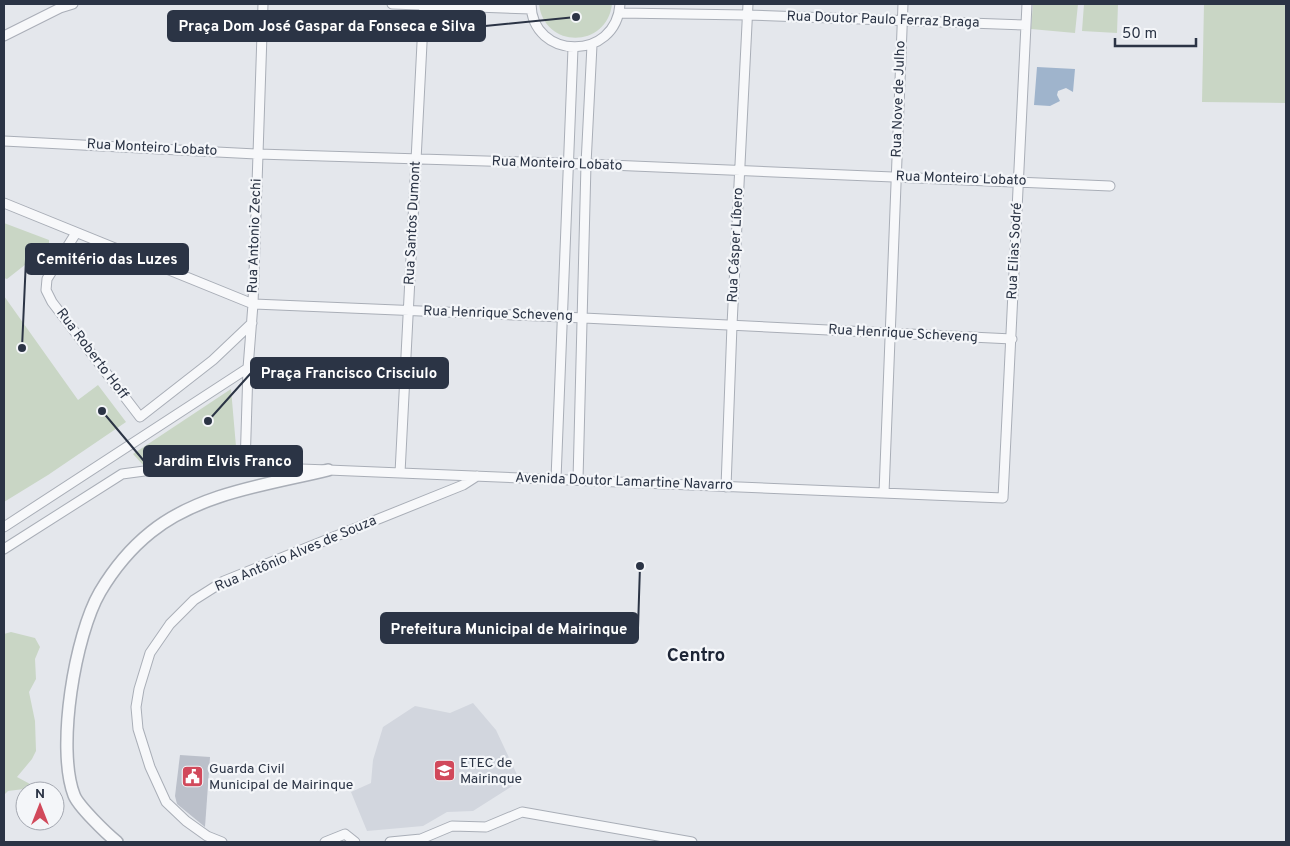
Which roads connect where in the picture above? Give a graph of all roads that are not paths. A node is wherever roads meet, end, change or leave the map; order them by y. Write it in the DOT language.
graph roads {
  1 [pos="73,4"];
  2 [pos="263,4"];
  3 [pos="392,4"];
  4 [pos="424,4"];
  5 [pos="748,4"];
  6 [pos="903,4"];
  7 [pos="1026,4"];
  8 [pos="531,6"];
  9 [pos="620,8"];
  10 [pos="747,16"];
  11 [pos="902,22"];
  12 [pos="1026,25"];
  13 [pos="4,36"];
  14 [pos="592,45"];
  15 [pos="573,48"];
  16 [pos="4,141"];
  17 [pos="258,154"];
  18 [pos="416,159"];
  19 [pos="569,164"];
  20 [pos="586,164"];
  21 [pos="739,171"];
  22 [pos="896,176"];
  23 [pos="1018,181"];
  24 [pos="1110,186"];
  25 [pos="4,203"];
  26 [pos="76,233"];
  27 [pos="253,304"];
  28 [pos="409,310"];
  29 [pos="563,316"];
  30 [pos="582,318"];
  31 [pos="252,323"];
  32 [pos="732,325"];
  33 [pos="890,333"];
  34 [pos="1012,339"];
  35 [pos="248,368"];
  36 [pos="245,467"];
  37 [pos="328,470"];
  38 [pos="400,473"];
  39 [pos="477,476"];
  40 [pos="556,480"];
  41 [pos="578,480"];
  42 [pos="726,486"];
  43 [pos="884,493"];
  44 [pos="1004,498"];
  45 [pos="4,527"];
  46 [pos="4,549"];
  47 [pos="117,842"];
  48 [pos="222,842"];
  49 [pos="324,842"];
  50 [pos="355,842"];
  51 [pos="390,842"];
  52 [pos="692,842"];
  1 -- 13 [label="street"];
  2 -- 17 [label="street, Rua Antonio Zechi"];
  3 -- 4 [label="street"];
  4 -- 8 [label="street"];
  4 -- 18 [label="street, Rua Santos Dumont"];
  5 -- 10 [label="street, Rua Cásper Líbero"];
  6 -- 11 [label="street, Rua Nove de Julho"];
  7 -- 12 [label="street, Rua Elias Sodré"];
  8 -- 15 [label="street"];
  9 -- 10 [label="street, Rua Doutor Paulo Ferraz Braga"];
  9 -- 14 [label="street"];
  10 -- 11 [label="street, Rua Doutor Paulo Ferraz Braga"];
  10 -- 21 [label="street, Rua Cásper Líbero"];
  11 -- 12 [label="street, Rua Doutor Paulo Ferraz Braga"];
  11 -- 22 [label="street, Rua Nove de Julho"];
  12 -- 23 [label="street, Rua Elias Sodré"];
  14 -- 15 [label="street"];
  14 -- 20 [label="street"];
  15 -- 19 [label="street"];
  16 -- 17 [label="street, Rua Monteiro Lobato"];
  17 -- 18 [label="street, Rua Monteiro Lobato"];
  17 -- 27 [label="street, Rua Antonio Zechi"];
  18 -- 19 [label="street, Rua Monteiro Lobato"];
  18 -- 28 [label="street, Rua Santos Dumont"];
  19 -- 20 [label="street, Rua Monteiro Lobato"];
  19 -- 29 [label="street"];
  20 -- 21 [label="street, Rua Monteiro Lobato"];
  20 -- 30 [label="street"];
  21 -- 22 [label="street, Rua Monteiro Lobato"];
  21 -- 32 [label="street, Rua Cásper Líbero"];
  22 -- 23 [label="street, Rua Monteiro Lobato"];
  22 -- 33 [label="street, Rua Nove de Julho"];
  23 -- 24 [label="street, Rua Monteiro Lobato"];
  23 -- 34 [label="street, Rua Elias Sodré"];
  25 -- 26 [label="street, Rua Henrique Scheveng"];
  26 -- 27 [label="street, Rua Henrique Scheveng"];
  26 -- 31 [label="street, Rua Roberto Hoff"];
  27 -- 28 [label="street, Rua Henrique Scheveng"];
  27 -- 31 [label="street, Rua Antonio Zechi"];
  28 -- 29 [label="street, Rua Henrique Scheveng"];
  28 -- 38 [label="street, Rua Santos Dumont"];
  29 -- 30 [label="street, Rua Henrique Scheveng"];
  29 -- 40 [label="street"];
  30 -- 32 [label="street, Rua Henrique Scheveng"];
  30 -- 41 [label="street"];
  31 -- 35 [label="street, Rua Antonio Zechi"];
  32 -- 33 [label="street, Rua Henrique Scheveng"];
  32 -- 42 [label="street, Rua Cásper Líbero"];
  33 -- 34 [label="street, Rua Henrique Scheveng"];
  33 -- 43 [label="street, Rua Nove de Julho"];
  34 -- 44 [label="street, Rua Elias Sodré"];
  35 -- 36 [label="street, Rua Antonio Zechi"];
  35 -- 45 [label="street"];
  36 -- 37 [label="street, Avenida Doutor Lamartine Navarro"];
  36 -- 46 [label="street, Avenida Doutor Lamartine Navarro"];
  37 -- 38 [label="street, Avenida Doutor Lamartine Navarro"];
  37 -- 47 [label="street"];
  38 -- 39 [label="street, Avenida Doutor Lamartine Navarro"];
  39 -- 40 [label="street, Avenida Doutor Lamartine Navarro"];
  39 -- 48 [label="street, Rua Antônio Alves de Souza"];
  40 -- 41 [label="street, Avenida Doutor Lamartine Navarro"];
  41 -- 42 [label="street, Avenida Doutor Lamartine Navarro"];
  42 -- 43 [label="street, Avenida Doutor Lamartine Navarro"];
  43 -- 44 [label="street, Avenida Doutor Lamartine Navarro"];
  49 -- 50 [label="street"];
  51 -- 52 [label="street"];
}
